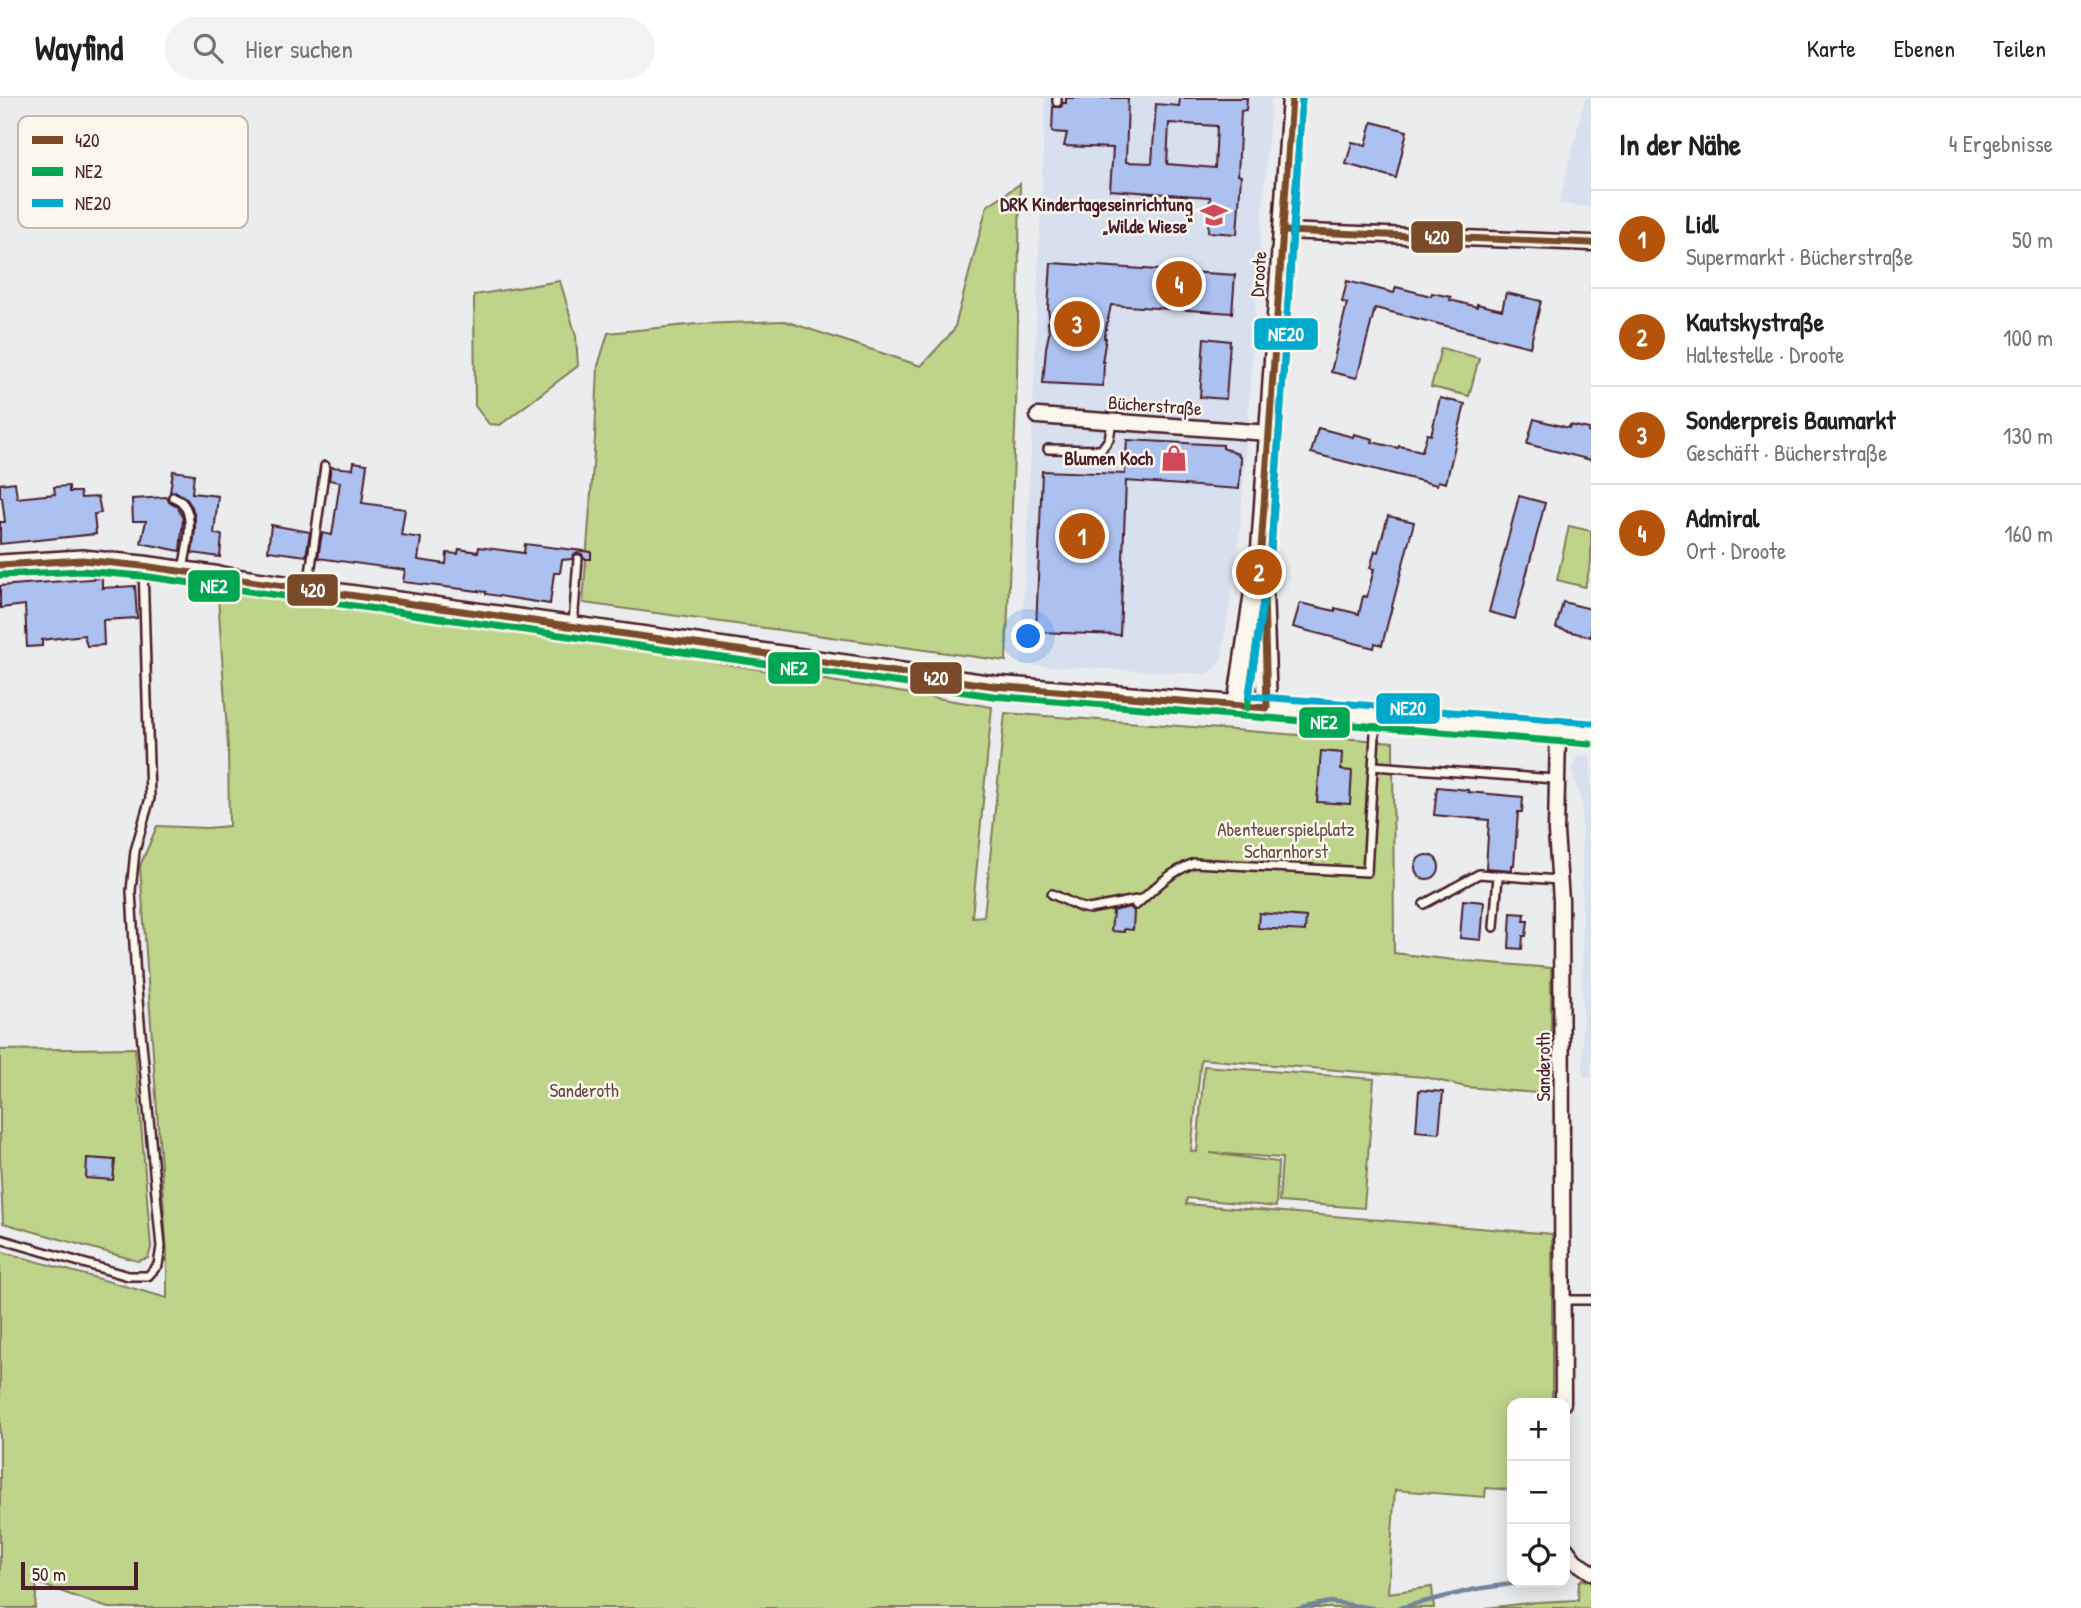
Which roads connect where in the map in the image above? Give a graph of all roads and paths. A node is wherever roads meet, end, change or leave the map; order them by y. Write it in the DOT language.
graph roads {
  1 [pos="1292,98"];
  2 [pos="1283,231"];
  3 [pos="1591,243"];
  4 [pos="1038,416"];
  5 [pos="1112,421"];
  6 [pos="1268,433"];
  7 [pos="1048,449"];
  8 [pos="325,466"];
  9 [pos="173,497"];
  10 [pos="578,559"];
  11 [pos="0,565"];
  12 [pos="143,566"];
  13 [pos="183,571"];
  14 [pos="1259,578"];
  15 [pos="308,589"];
  16 [pos="573,626"];
  17 [pos="1237,706"];
  18 [pos="1267,708"];
  19 [pos="1376,716"];
  20 [pos="1558,732"];
  21 [pos="1591,734"];
  22 [pos="1374,766"];
  23 [pos="1556,779"];
  24 [pos="1498,876"];
  25 [pos="1558,880"];
  26 [pos="1052,894"];
  27 [pos="1424,904"];
  28 [pos="1494,927"];
  29 [pos="0,1239"];
  30 [pos="1562,1300"];
  31 [pos="1591,1300"];
  32 [pos="1563,1398"];
  33 [pos="1570,1554"];
  34 [pos="1591,1572"];
  1 -- 2 [label="street, Droote"];
  2 -- 3 [label="street"];
  2 -- 6 [label="street, Droote"];
  4 -- 5 [label="street, Bücherstraße"];
  5 -- 6 [label="street, Bücherstraße"];
  5 -- 7 [label="lane"];
  6 -- 14 [label="street, Droote"];
  8 -- 15 [label="lane"];
  9 -- 13 [label="lane"];
  10 -- 16 [label="lane"];
  11 -- 12 [label="main road"];
  12 -- 13 [label="main road"];
  12 -- 29 [label="lane"];
  13 -- 15 [label="main road"];
  14 -- 17 [label="street, Droote"];
  14 -- 18 [label="street, Droote"];
  15 -- 16 [label="main road"];
  16 -- 17 [label="main road"];
  17 -- 18 [label="main road"];
  18 -- 19 [label="main road"];
  19 -- 20 [label="main road"];
  19 -- 22 [label="lane"];
  20 -- 21 [label="main road"];
  20 -- 23 [label="street, Sanderoth"];
  22 -- 23 [label="lane"];
  22 -- 26 [label="lane"];
  23 -- 25 [label="street, Sanderoth"];
  24 -- 25 [label="lane"];
  24 -- 27 [label="lane"];
  24 -- 28 [label="lane"];
  25 -- 30 [label="street, Sanderoth"];
  30 -- 31 [label="lane"];
  30 -- 32 [label="street, Sanderoth"];
  33 -- 34 [label="street"];
}
